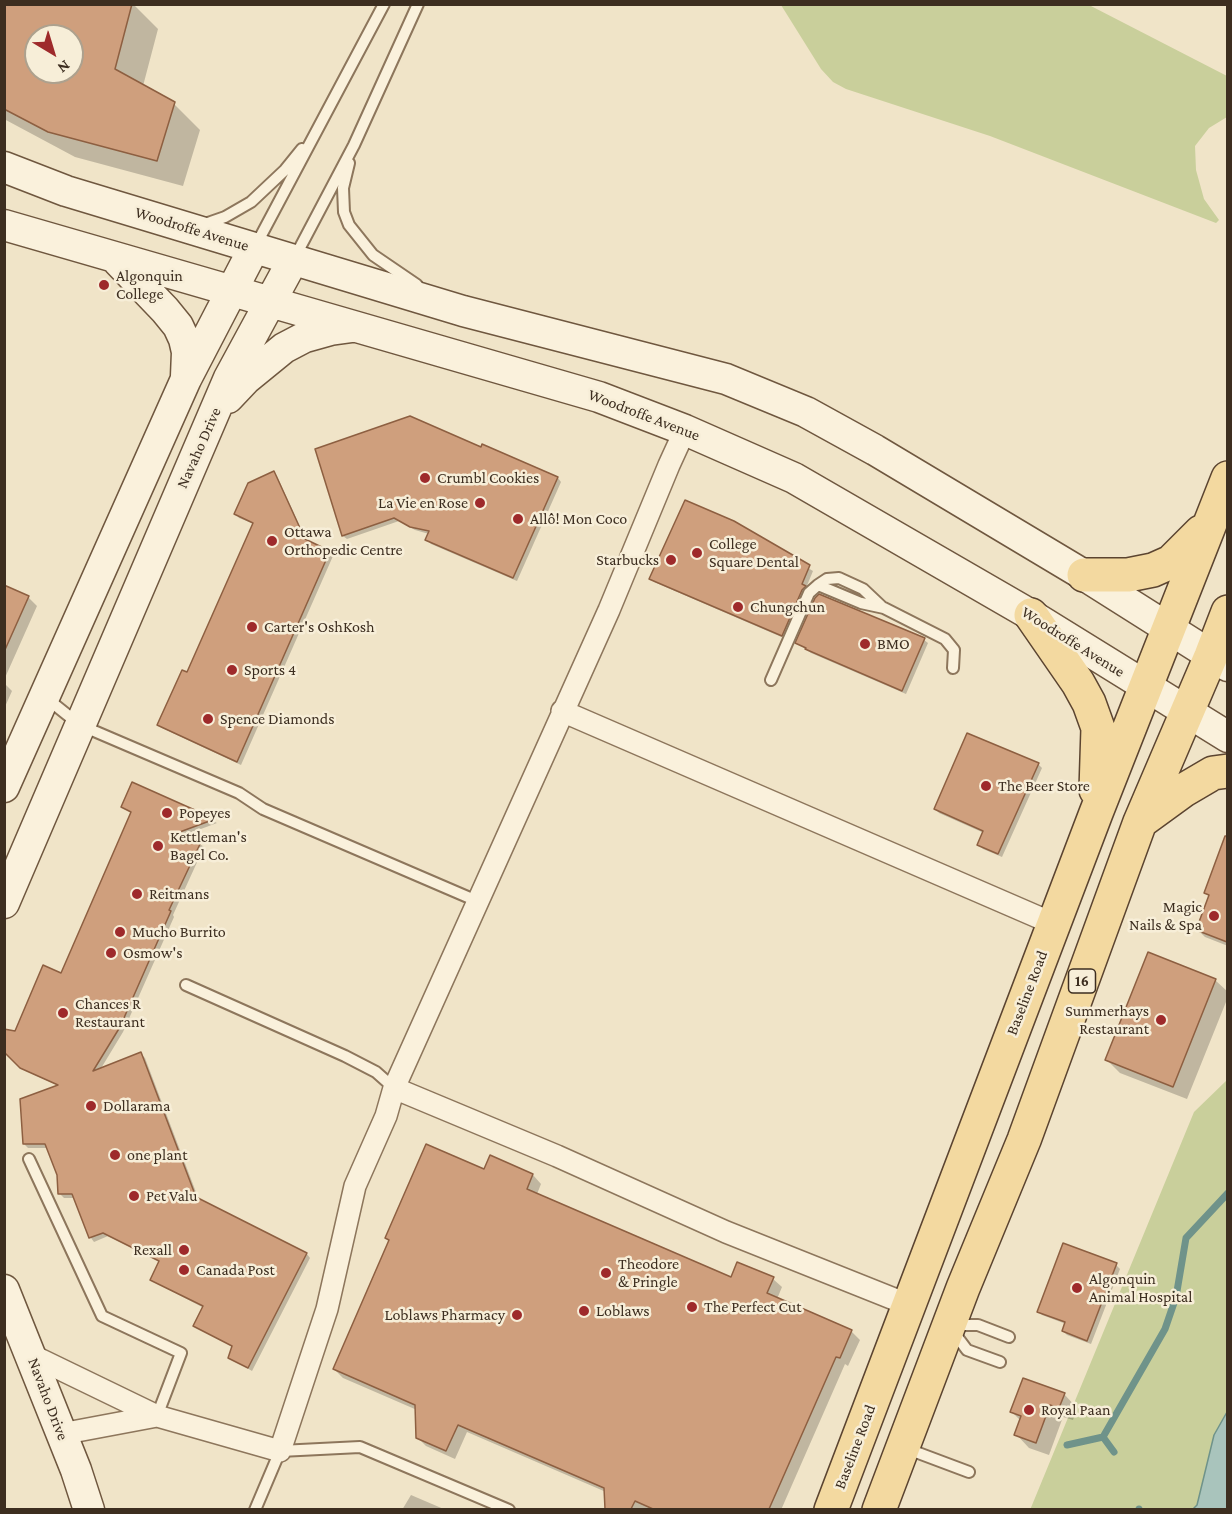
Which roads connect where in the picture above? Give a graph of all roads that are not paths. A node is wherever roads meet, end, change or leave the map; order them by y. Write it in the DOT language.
graph roads {
  1 [pos="384,4"];
  2 [pos="418,4"];
  3 [pos="318,130"];
  4 [pos="354,145"];
  5 [pos="4,167"];
  6 [pos="4,225"];
  7 [pos="187,227"];
  8 [pos="254,248"];
  9 [pos="116,259"];
  10 [pos="293,260"];
  11 [pos="230,291"];
  12 [pos="269,302"];
  13 [pos="463,311"];
  14 [pos="358,326"];
  15 [pos="186,379"];
  16 [pos="211,419"];
  17 [pos="686,430"];
  18 [pos="1227,478"];
  19 [pos="1212,519"];
  20 [pos="1084,575"];
  21 [pos="1227,612"];
  22 [pos="1031,615"];
  23 [pos="1169,628"];
  24 [pos="1219,661"];
  25 [pos="953,668"];
  26 [pos="771,680"];
  27 [pos="1146,687"];
  28 [pos="45,697"];
  29 [pos="562,711"];
  30 [pos="1186,711"];
  31 [pos="80,725"];
  32 [pos="1227,737"];
  33 [pos="1227,771"];
  34 [pos="4,787"];
  35 [pos="1096,813"];
  36 [pos="1140,822"];
  37 [pos="477,902"];
  38 [pos="4,903"];
  39 [pos="1054,924"];
  40 [pos="186,985"];
  41 [pos="394,1088"];
  42 [pos="29,1159"];
  43 [pos="4,1290"];
  44 [pos="909,1305"];
  45 [pos="949,1325"];
  46 [pos="1009,1338"];
  47 [pos="31,1355"];
  48 [pos="1000,1362"];
  49 [pos="157,1416"];
  50 [pos="61,1434"];
  51 [pos="903,1447"];
  52 [pos="280,1451"];
  53 [pos="969,1472"];
  54 [pos="89,1509"];
  55 [pos="255,1509"];
  56 [pos="509,1509"];
  57 [pos="831,1509"];
  58 [pos="879,1509"];
  1 -- 3 [label="lane"];
  2 -- 4 [label="lane, Navaho Drive"];
  3 -- 7 [label="lane"];
  3 -- 8 [label="lane"];
  4 -- 10 [label="lane, Navaho Drive"];
  4 -- 13 [label="lane"];
  5 -- 7 [label="main road, Woodroffe Avenue"];
  6 -- 9 [label="main road, Woodroffe Avenue"];
  7 -- 8 [label="main road, Woodroffe Avenue"];
  8 -- 10 [label="main road, Woodroffe Avenue"];
  8 -- 11 [label="main road"];
  9 -- 11 [label="main road, Woodroffe Avenue"];
  9 -- 15 [label="main road"];
  10 -- 12 [label="main road, Navaho Drive"];
  10 -- 13 [label="main road, Woodroffe Avenue"];
  11 -- 12 [label="main road, Woodroffe Avenue"];
  11 -- 15 [label="main road"];
  12 -- 14 [label="main road, Woodroffe Avenue"];
  12 -- 16 [label="main road, Navaho Drive"];
  13 -- 20 [label="main road, Woodroffe Avenue"];
  14 -- 16 [label="main road"];
  14 -- 17 [label="main road, Woodroffe Avenue"];
  15 -- 28 [label="main road"];
  16 -- 31 [label="main road, Navaho Drive"];
  17 -- 22 [label="main road, Woodroffe Avenue"];
  17 -- 29 [label="street"];
  18 -- 19 [label="main road, Baseline Road"];
  19 -- 20 [label="main road"];
  19 -- 23 [label="main road, Baseline Road"];
  20 -- 23 [label="main road, Woodroffe Avenue"];
  21 -- 24 [label="main road, 16"];
  22 -- 27 [label="main road, Woodroffe Avenue"];
  22 -- 35 [label="main road"];
  23 -- 24 [label="main road, Woodroffe Avenue"];
  23 -- 27 [label="main road, Baseline Road"];
  24 -- 30 [label="main road, 16"];
  25 -- 26 [label="lane"];
  27 -- 30 [label="main road, Woodroffe Avenue"];
  27 -- 35 [label="main road, Baseline Road"];
  28 -- 31 [label="lane"];
  28 -- 34 [label="main road"];
  29 -- 37 [label="street"];
  29 -- 39 [label="street"];
  30 -- 32 [label="main road, Woodroffe Avenue"];
  30 -- 36 [label="main road, 16"];
  31 -- 37 [label="lane"];
  31 -- 38 [label="main road, Navaho Drive"];
  33 -- 36 [label="main road"];
  35 -- 39 [label="main road, Baseline Road"];
  36 -- 45 [label="main road, 16"];
  37 -- 41 [label="street"];
  39 -- 44 [label="main road, Baseline Road"];
  40 -- 41 [label="lane"];
  41 -- 44 [label="street"];
  41 -- 52 [label="street"];
  42 -- 49 [label="lane"];
  43 -- 47 [label="main road, Navaho Drive"];
  44 -- 45 [label="main road"];
  44 -- 57 [label="main road, Baseline Road"];
  45 -- 46 [label="lane"];
  45 -- 48 [label="lane"];
  45 -- 51 [label="main road, 16"];
  47 -- 49 [label="street"];
  47 -- 50 [label="main road, Navaho Drive"];
  49 -- 50 [label="street"];
  49 -- 52 [label="street"];
  50 -- 54 [label="main road, Navaho Drive"];
  51 -- 53 [label="lane"];
  51 -- 58 [label="main road, 16"];
  52 -- 55 [label="lane"];
  52 -- 56 [label="lane"];
}
